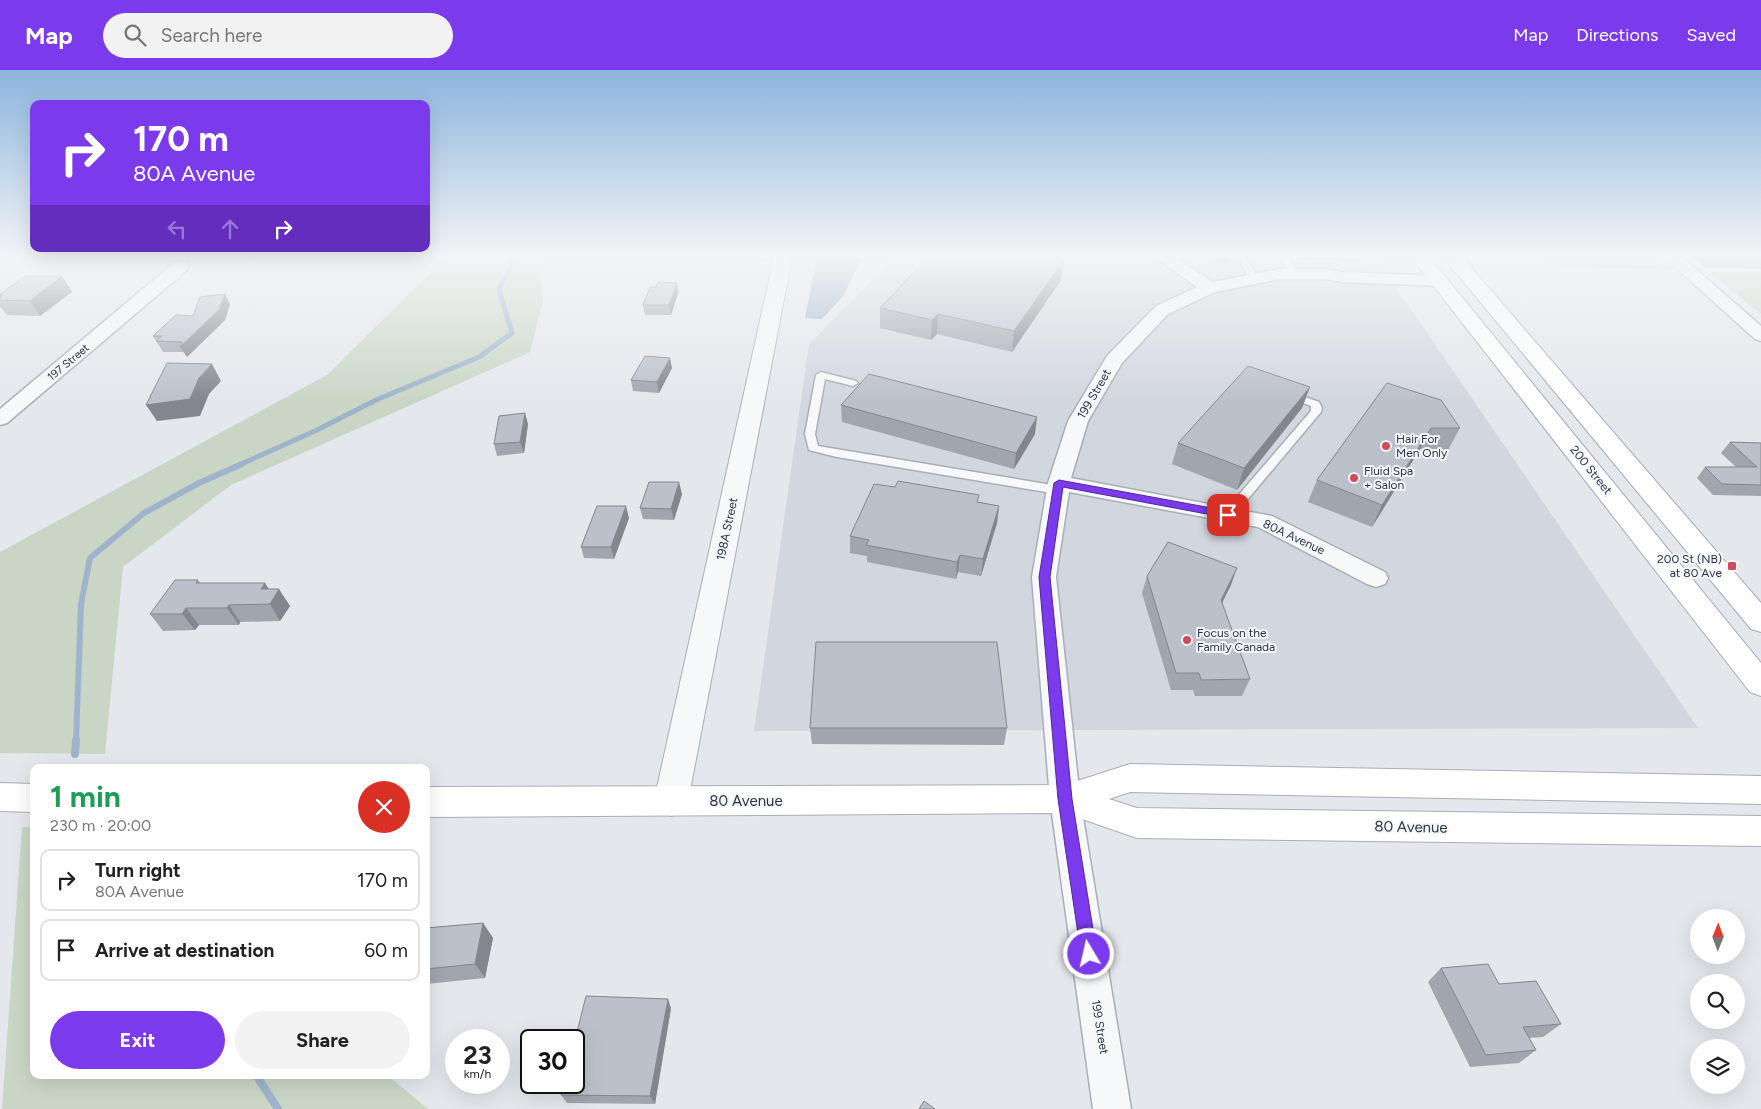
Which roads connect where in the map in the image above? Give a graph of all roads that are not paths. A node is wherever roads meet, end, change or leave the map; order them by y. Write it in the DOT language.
graph roads {
  1 [pos="134,305"];
  2 [pos="773,305"];
  3 [pos="1172,305"];
  4 [pos="1459,305"];
  5 [pos="1493,305"];
  6 [pos="1727,305"];
  7 [pos="1761,335"];
  8 [pos="853,383"];
  9 [pos="1278,390"];
  10 [pos="0,419"];
  11 [pos="1059,486"];
  12 [pos="1228,515"];
  13 [pos="1376,578"];
  14 [pos="1761,622"];
  15 [pos="1761,684"];
  16 [pos="1761,790"];
  17 [pos="0,797"];
  18 [pos="30,798"];
  19 [pos="1065,799"];
  20 [pos="671,801"];
  21 [pos="430,802"];
  22 [pos="1761,832"];
  23 [pos="1112,1109"];
  1 -- 10 [label="street, 197 Street"];
  2 -- 20 [label="street, 198A Street"];
  3 -- 11 [label="street, 199 Street"];
  4 -- 15 [label="main road, 200 Street"];
  5 -- 14 [label="main road"];
  6 -- 7 [label="street"];
  8 -- 11 [label="lane"];
  9 -- 12 [label="lane"];
  11 -- 12 [label="street, 80A Avenue"];
  11 -- 19 [label="street, 199 Street"];
  12 -- 13 [label="street, 80A Avenue"];
  16 -- 19 [label="main road, 80 Avenue"];
  17 -- 18 [label="main road"];
  19 -- 20 [label="main road, 80 Avenue"];
  19 -- 22 [label="main road, 80 Avenue"];
  19 -- 23 [label="street, 199 Street"];
  20 -- 21 [label="main road, 80 Avenue"];
}
